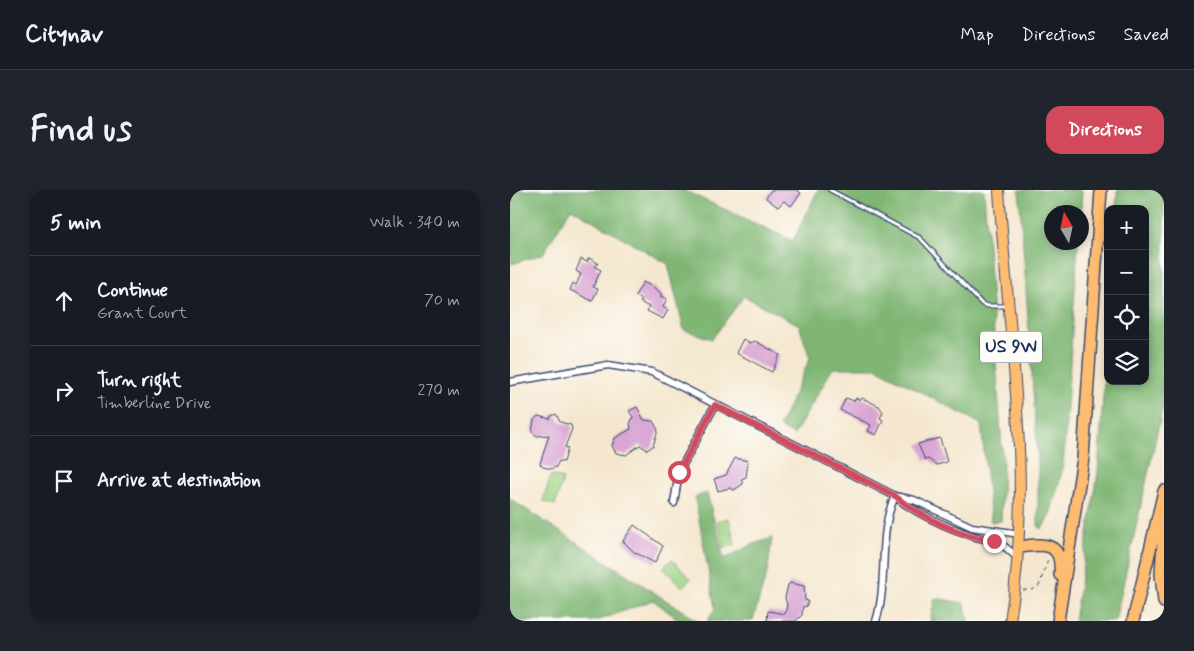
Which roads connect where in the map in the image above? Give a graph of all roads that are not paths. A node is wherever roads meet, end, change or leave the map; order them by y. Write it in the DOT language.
graph roads {
  1 [pos="830,190"];
  2 [pos="998,190"];
  3 [pos="1101,190"];
  4 [pos="1008,306"];
  5 [pos="510,382"];
  6 [pos="715,405"];
  7 [pos="1164,491"];
  8 [pos="895,496"];
  9 [pos="674,503"];
  10 [pos="923,504"];
  11 [pos="919,513"];
  12 [pos="1164,524"];
  13 [pos="1020,534"];
  14 [pos="1020,546"];
  15 [pos="1018,559"];
  16 [pos="1164,602"];
  17 [pos="876,621"];
  18 [pos="1010,621"];
  19 [pos="1057,621"];
  20 [pos="1133,621"];
  1 -- 4 [label="lane"];
  2 -- 4 [label="main road, US 9W"];
  3 -- 19 [label="highway"];
  4 -- 13 [label="main road, US 9W"];
  5 -- 6 [label="street"];
  6 -- 8 [label="street"];
  6 -- 9 [label="street"];
  7 -- 20 [label="highway"];
  8 -- 10 [label="street"];
  8 -- 11 [label="street"];
  8 -- 17 [label="street"];
  10 -- 11 [label="street"];
  10 -- 13 [label="street"];
  11 -- 15 [label="street"];
  12 -- 16 [label="highway"];
  13 -- 14 [label="main road, US 9W"];
  14 -- 15 [label="main road, US 9W"];
  14 -- 19 [label="highway"];
  15 -- 18 [label="main road, US 9W"];
}
